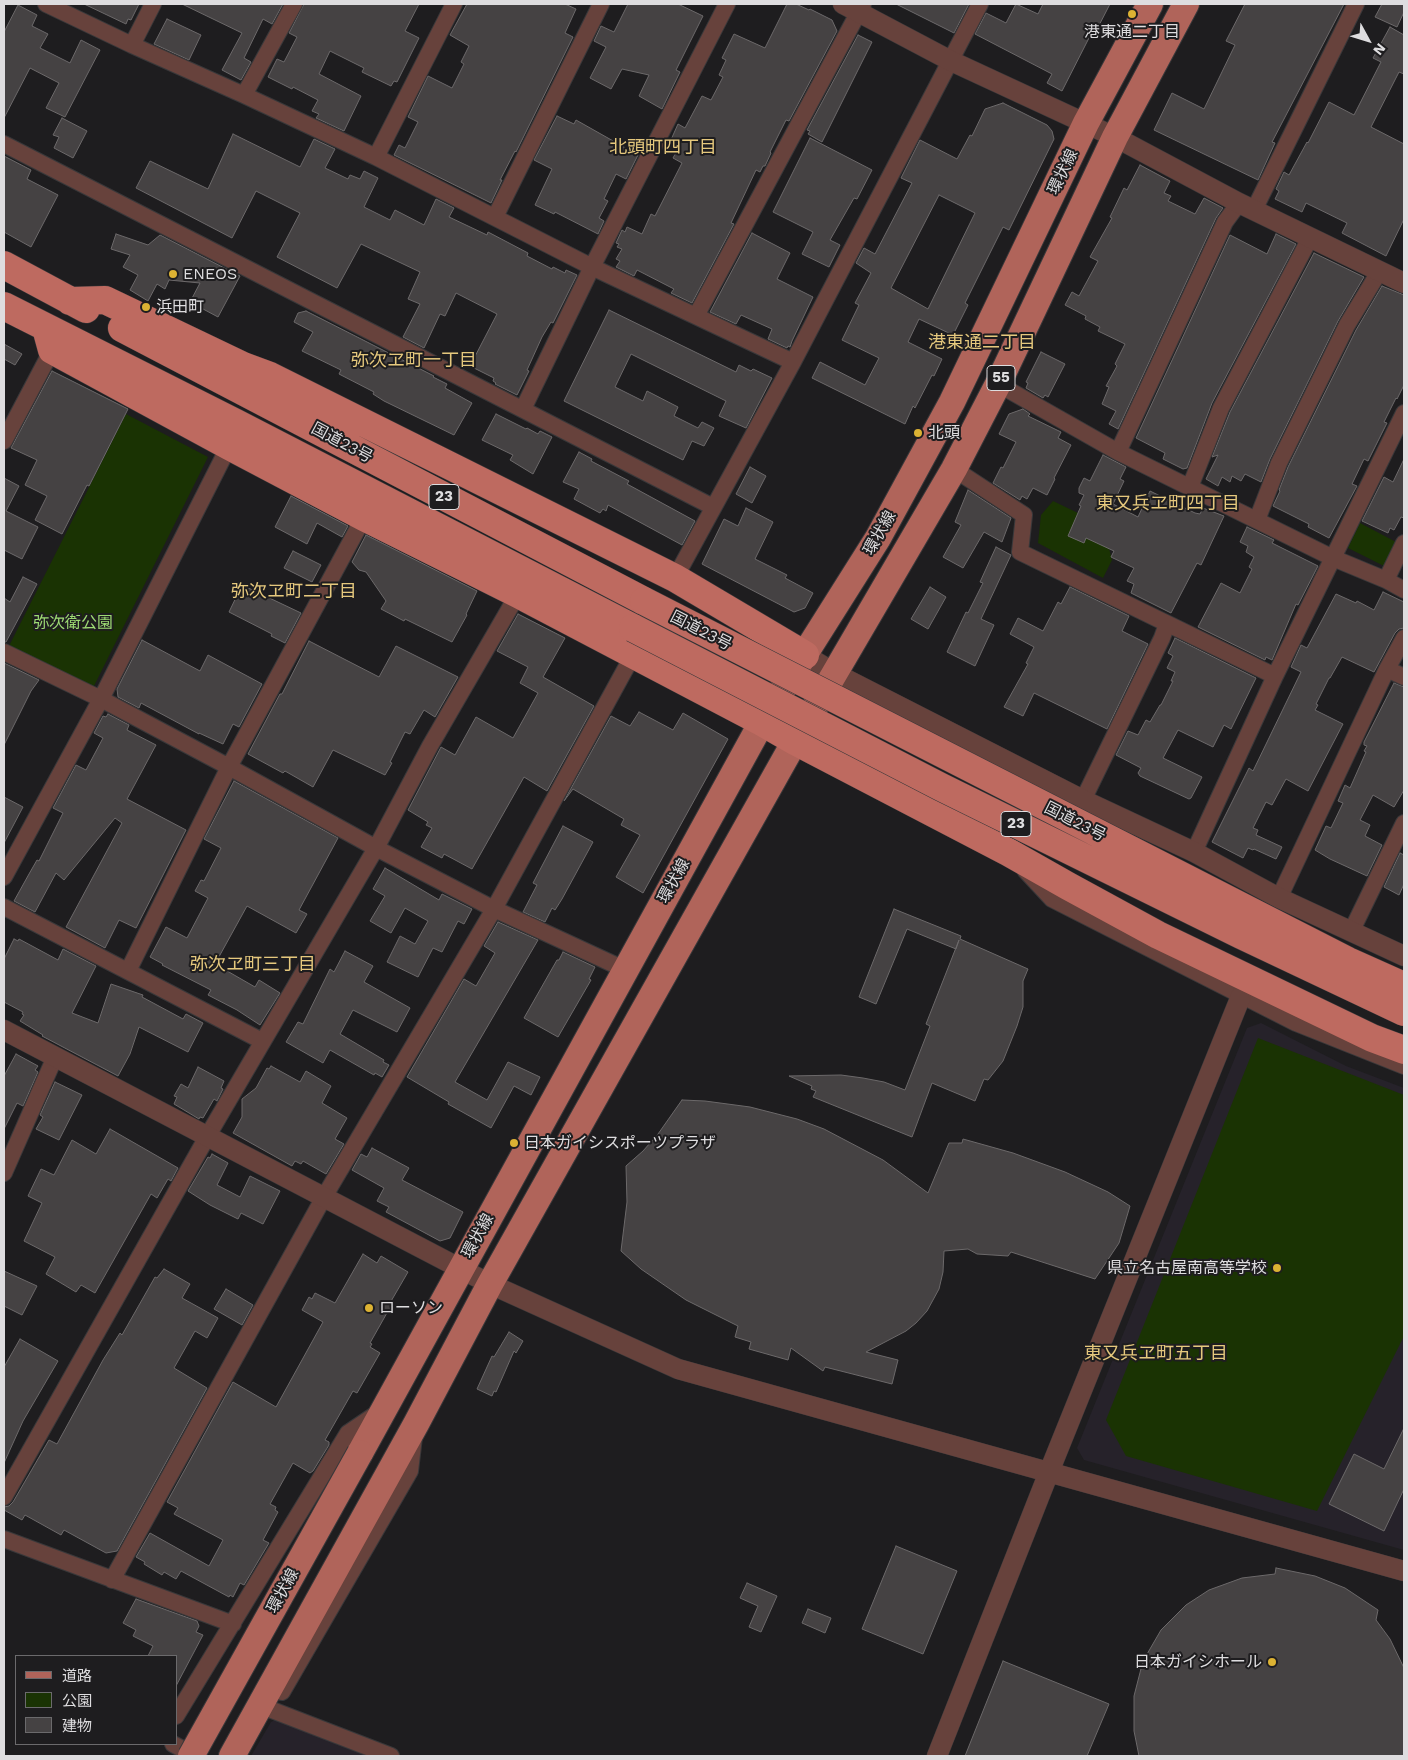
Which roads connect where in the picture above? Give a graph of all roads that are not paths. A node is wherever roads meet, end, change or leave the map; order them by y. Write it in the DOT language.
graph roads {
  1 [pos="46,4"];
  2 [pos="153,4"];
  3 [pos="294,4"];
  4 [pos="454,4"];
  5 [pos="601,4"];
  6 [pos="727,4"];
  7 [pos="980,4"];
  8 [pos="1150,4"];
  9 [pos="1186,4"];
  10 [pos="1356,4"];
  11 [pos="855,6"];
  12 [pos="132,45"];
  13 [pos="951,62"];
  14 [pos="244,95"];
  15 [pos="1086,123"];
  16 [pos="1114,137"];
  17 [pos="4,144"];
  18 [pos="376,157"];
  19 [pos="1246,206"];
  20 [pos="495,217"];
  21 [pos="1310,238"];
  22 [pos="4,265"];
  23 [pos="592,267"];
  24 [pos="1380,272"];
  25 [pos="1404,283"];
  26 [pos="70,301"];
  27 [pos="4,306"];
  28 [pos="696,316"];
  29 [pos="49,339"];
  30 [pos="793,362"];
  31 [pos="998,384"];
  32 [pos="523,409"];
  33 [pos="1404,413"];
  34 [pos="233,435"];
  35 [pos="4,442"];
  36 [pos="1118,452"];
  37 [pos="954,469"];
  38 [pos="1190,487"];
  39 [pos="713,507"];
  40 [pos="364,517"];
  41 [pos="1257,520"];
  42 [pos="1404,543"];
  43 [pos="1333,558"];
  44 [pos="675,578"];
  45 [pos="1386,580"];
  46 [pos="1404,590"];
  47 [pos="518,594"];
  48 [pos="1167,624"];
  49 [pos="1404,638"];
  50 [pos="4,652"];
  51 [pos="633,655"];
  52 [pos="805,655"];
  53 [pos="1387,669"];
  54 [pos="834,673"];
  55 [pos="1275,676"];
  56 [pos="1404,677"];
  57 [pos="101,700"];
  58 [pos="762,722"];
  59 [pos="794,741"];
  60 [pos="229,767"];
  61 [pos="1082,800"];
  62 [pos="1404,823"];
  63 [pos="376,848"];
  64 [pos="1008,852"];
  65 [pos="1194,852"];
  66 [pos="4,877"];
  67 [pos="1279,898"];
  68 [pos="4,907"];
  69 [pos="494,908"];
  70 [pos="1351,932"];
  71 [pos="1404,956"];
  72 [pos="626,970"];
  73 [pos="128,971"];
  74 [pos="1404,986"];
  75 [pos="1241,996"];
  76 [pos="1404,1012"];
  77 [pos="4,1030"];
  78 [pos="262,1041"];
  79 [pos="1404,1050"];
  80 [pos="55,1057"];
  81 [pos="1404,1066"];
  82 [pos="207,1137"];
  83 [pos="4,1173"];
  84 [pos="324,1196"];
  85 [pos="460,1267"];
  86 [pos="490,1284"];
  87 [pos="385,1408"];
  88 [pos="416,1424"];
  89 [pos="1049,1472"];
  90 [pos="4,1497"];
  91 [pos="4,1538"];
  92 [pos="1404,1571"];
  93 [pos="112,1580"];
  94 [pos="233,1624"];
  95 [pos="272,1710"];
  96 [pos="178,1713"];
  97 [pos="175,1745"];
  98 [pos="193,1756"];
  99 [pos="232,1756"];
  100 [pos="246,1756"];
  101 [pos="391,1756"];
  102 [pos="937,1756"];
  1 -- 12 [label="street"];
  2 -- 12 [label="street"];
  3 -- 14 [label="street"];
  4 -- 18 [label="street"];
  5 -- 20 [label="street"];
  6 -- 23 [label="street"];
  7 -- 13 [label="street"];
  8 -- 15 [label="main road, 環状線 / 55"];
  9 -- 16 [label="main road, 環状線 / 55"];
  10 -- 19 [label="street"];
  11 -- 13 [label="street"];
  11 -- 28 [label="street"];
  12 -- 14 [label="street"];
  13 -- 15 [label="street"];
  13 -- 30 [label="street"];
  14 -- 18 [label="street"];
  15 -- 16 [label="street"];
  15 -- 52 [label="main road, 環状線 / 55"];
  16 -- 19 [label="street"];
  16 -- 31 [label="main road, 環状線 / 55"];
  17 -- 32 [label="street"];
  18 -- 20 [label="street"];
  19 -- 21 [label="street"];
  19 -- 36 [label="street"];
  20 -- 23 [label="street"];
  21 -- 24 [label="street"];
  21 -- 38 [label="street"];
  22 -- 26 [label="highway, 国道23号 / 23"];
  23 -- 28 [label="street"];
  23 -- 32 [label="street"];
  24 -- 25 [label="street"];
  24 -- 41 [label="street"];
  26 -- 44 [label="highway"];
  26 -- 74 [label="highway, 国道23号 / 23, bridge"];
  27 -- 29 [label="highway, 国道23号 / 23"];
  28 -- 30 [label="street"];
  29 -- 34 [label="highway, 国道23号 / 23"];
  29 -- 35 [label="street"];
  30 -- 39 [label="street"];
  31 -- 36 [label="street"];
  31 -- 37 [label="main road, 環状線 / 55"];
  32 -- 39 [label="street"];
  33 -- 43 [label="street"];
  34 -- 40 [label="highway"];
  34 -- 57 [label="street"];
  34 -- 76 [label="highway, 国道23号 / 23, bridge"];
  36 -- 38 [label="street"];
  37 -- 48 [label="street"];
  37 -- 54 [label="main road, 環状線 / 55"];
  38 -- 41 [label="street"];
  39 -- 44 [label="street"];
  40 -- 47 [label="highway"];
  40 -- 60 [label="street"];
  41 -- 43 [label="street"];
  42 -- 45 [label="street"];
  43 -- 45 [label="street"];
  43 -- 55 [label="street"];
  44 -- 52 [label="highway"];
  45 -- 46 [label="street"];
  47 -- 51 [label="highway"];
  47 -- 63 [label="street"];
  48 -- 55 [label="street"];
  48 -- 61 [label="street"];
  49 -- 53 [label="street"];
  50 -- 57 [label="street"];
  51 -- 58 [label="highway"];
  51 -- 69 [label="street"];
  52 -- 54 [label="street"];
  52 -- 58 [label="main road, 環状線 / 55"];
  53 -- 56 [label="street"];
  53 -- 67 [label="street"];
  54 -- 59 [label="main road, 環状線 / 55"];
  54 -- 61 [label="street"];
  55 -- 65 [label="street"];
  57 -- 60 [label="street"];
  57 -- 66 [label="street"];
  58 -- 59 [label="highway"];
  58 -- 72 [label="main road, 環状線"];
  59 -- 64 [label="highway"];
  59 -- 86 [label="main road, 環状線"];
  60 -- 63 [label="street"];
  60 -- 73 [label="street"];
  61 -- 65 [label="street"];
  62 -- 70 [label="street"];
  63 -- 69 [label="street"];
  63 -- 78 [label="street"];
  64 -- 75 [label="street"];
  64 -- 79 [label="highway"];
  65 -- 67 [label="street"];
  67 -- 70 [label="street"];
  68 -- 73 [label="street"];
  69 -- 72 [label="street"];
  69 -- 84 [label="street"];
  70 -- 71 [label="street"];
  72 -- 85 [label="main road, 環状線"];
  73 -- 78 [label="street"];
  75 -- 81 [label="street"];
  75 -- 89 [label="street"];
  77 -- 80 [label="street"];
  78 -- 82 [label="street"];
  80 -- 82 [label="street"];
  80 -- 83 [label="street"];
  82 -- 84 [label="street"];
  82 -- 90 [label="street"];
  84 -- 85 [label="street"];
  84 -- 93 [label="street"];
  85 -- 86 [label="street"];
  85 -- 87 [label="main road, 環状線"];
  86 -- 88 [label="main road, 環状線"];
  86 -- 89 [label="street"];
  87 -- 94 [label="street"];
  87 -- 98 [label="main road, 環状線, bridge"];
  88 -- 95 [label="street"];
  88 -- 99 [label="main road, 環状線"];
  89 -- 92 [label="street"];
  89 -- 102 [label="street"];
  91 -- 93 [label="street"];
  93 -- 94 [label="street"];
  94 -- 96 [label="street"];
  95 -- 100 [label="street"];
  95 -- 101 [label="street"];
  97 -- 98 [label="street"];
}
